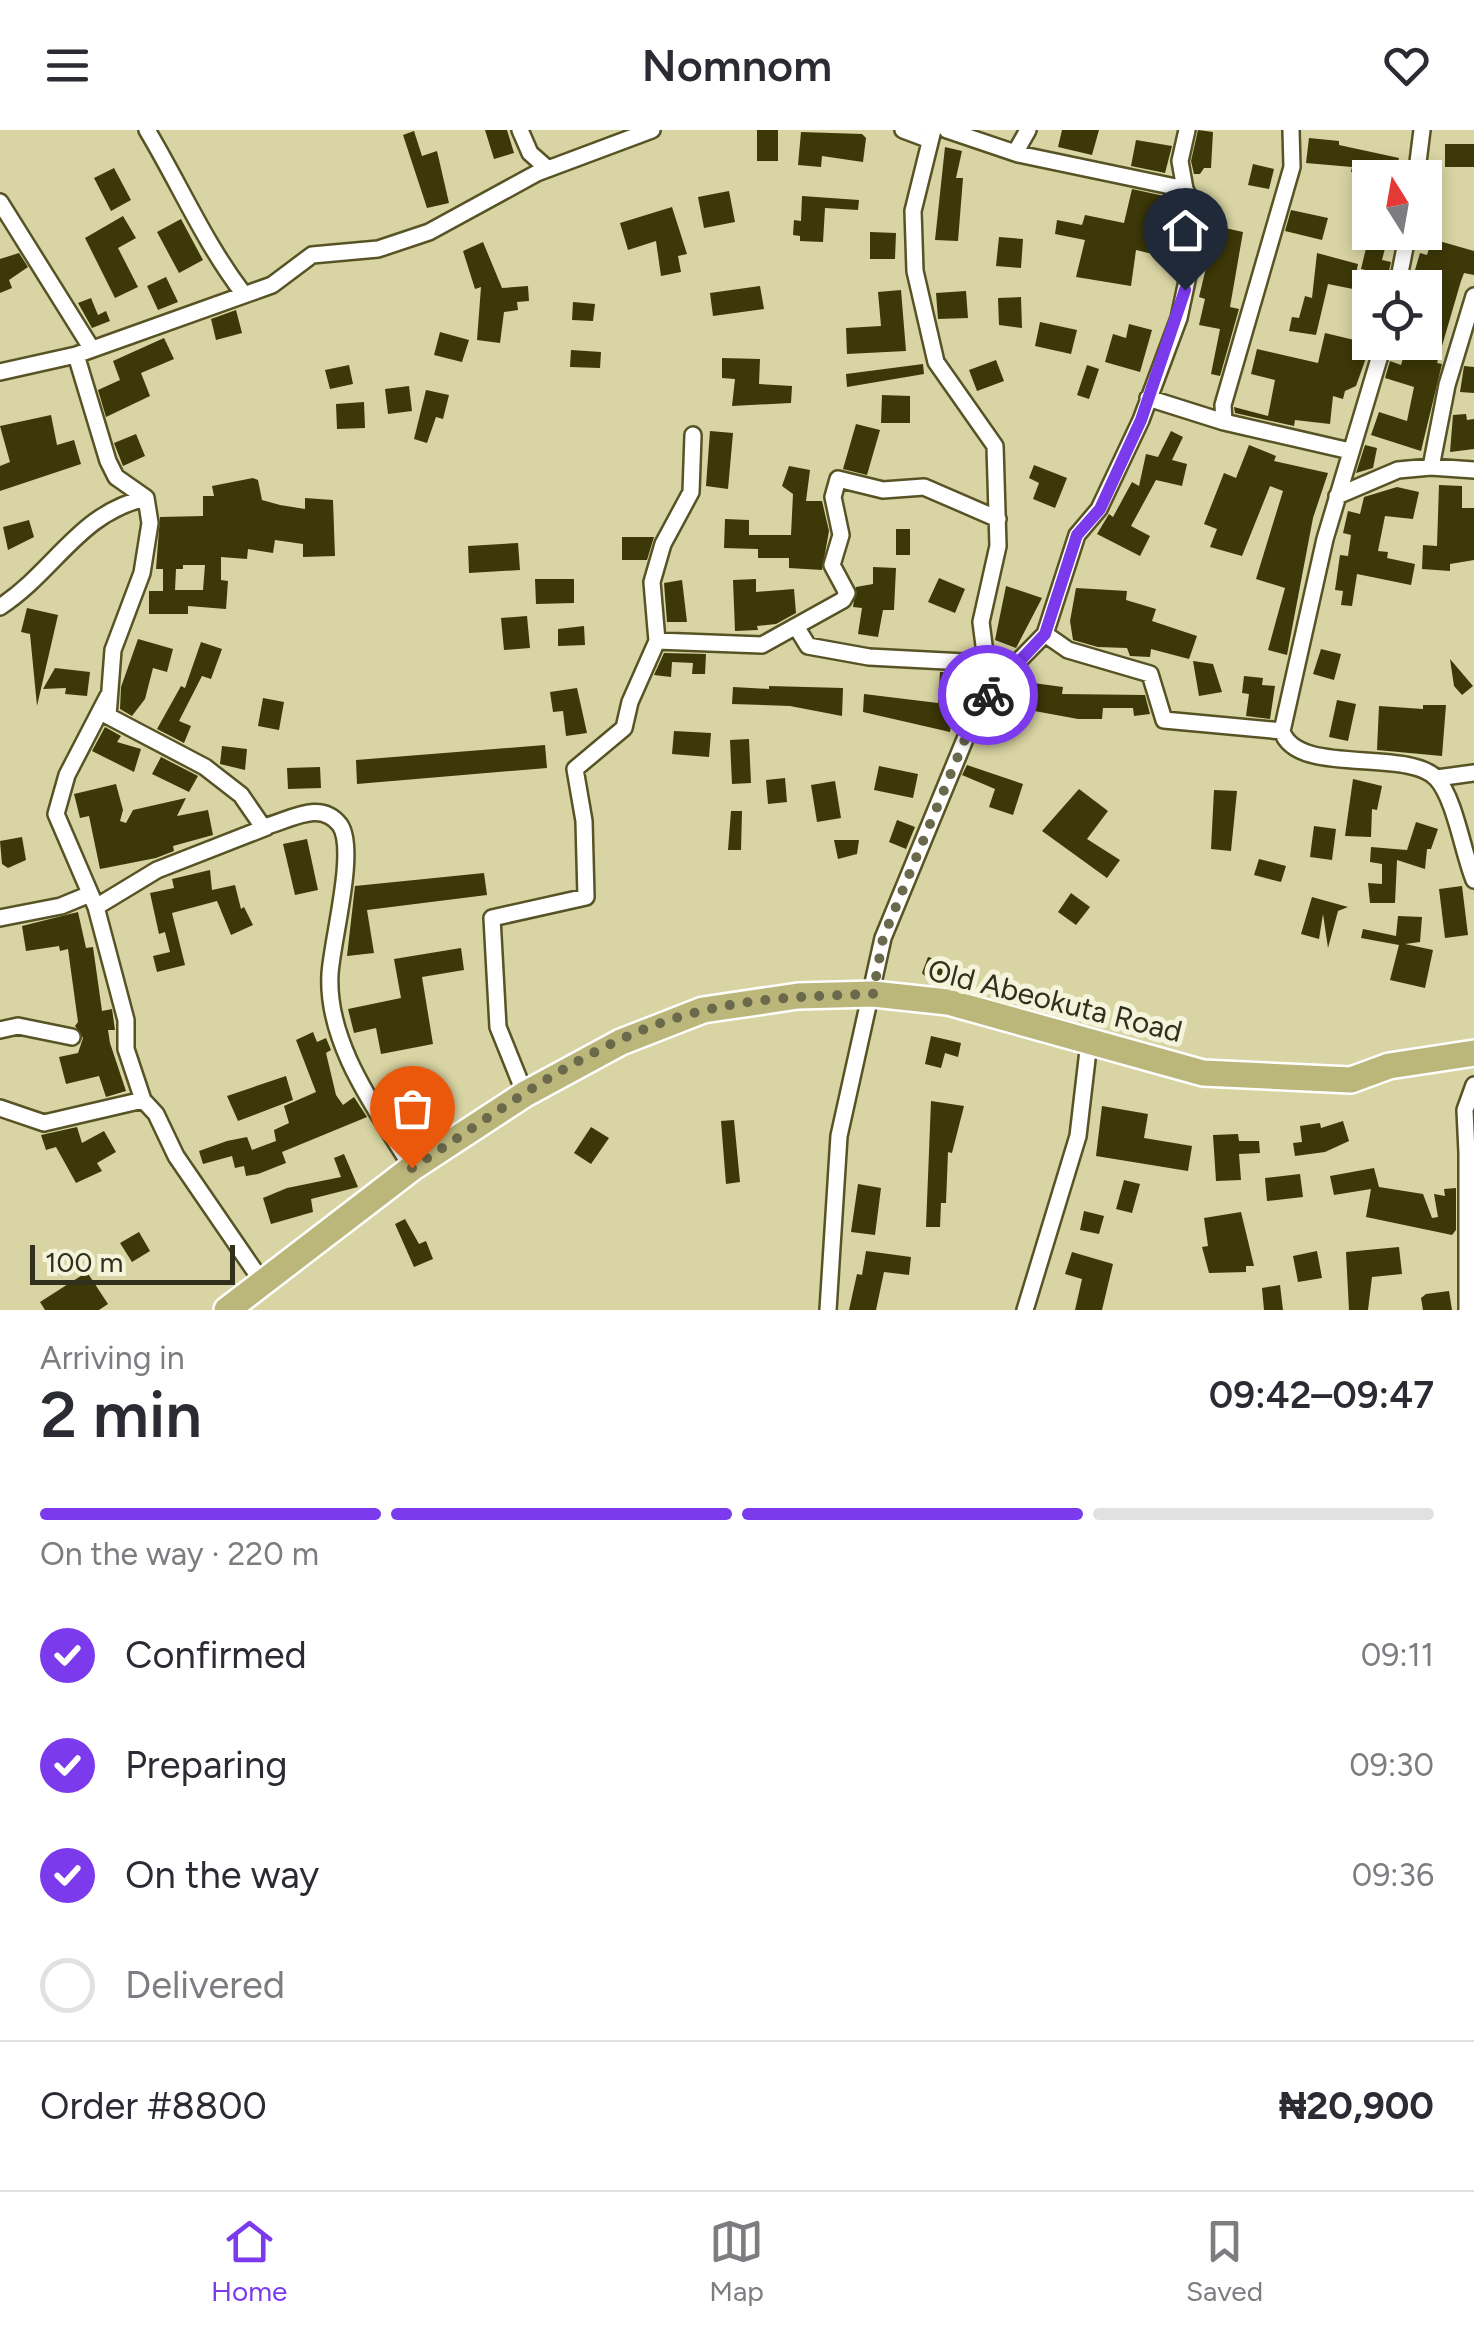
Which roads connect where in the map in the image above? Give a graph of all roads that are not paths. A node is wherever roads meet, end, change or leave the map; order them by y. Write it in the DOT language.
graph roads {
  1 [pos="147,130"];
  2 [pos="520,130"];
  3 [pos="652,130"];
  4 [pos="903,130"];
  5 [pos="947,130"];
  6 [pos="1028,130"];
  7 [pos="1186,130"];
  8 [pos="1291,130"];
  9 [pos="1422,130"];
  10 [pos="930,134"];
  11 [pos="1015,152"];
  12 [pos="1418,160"];
  13 [pos="548,169"];
  14 [pos="1185,189"];
  15 [pos="0,202"];
  16 [pos="243,293"];
  17 [pos="1474,296"];
  18 [pos="83,351"];
  19 [pos="1378,360"];
  20 [pos="0,372"];
  21 [pos="1148,398"];
  22 [pos="1224,422"];
  23 [pos="693,435"];
  24 [pos="1350,450"];
  25 [pos="1431,466"];
  26 [pos="1474,470"];
  27 [pos="1337,496"];
  28 [pos="146,498"];
  29 [pos="998,519"];
  30 [pos="0,606"];
  31 [pos="798,628"];
  32 [pos="1045,634"];
  33 [pos="658,641"];
  34 [pos="984,662"];
  35 [pos="990,692"];
  36 [pos="109,695"];
  37 [pos="1282,730"];
  38 [pos="1474,774"];
  39 [pos="1437,778"];
  40 [pos="267,826"];
  41 [pos="1474,880"];
  42 [pos="93,901"];
  43 [pos="0,918"];
  44 [pos="873,994"];
  45 [pos="0,1030"];
  46 [pos="72,1038"];
  47 [pos="1090,1042"];
  48 [pos="1474,1053"];
  49 [pos="1474,1085"];
  50 [pos="525,1094"];
  51 [pos="142,1100"];
  52 [pos="0,1108"];
  53 [pos="412,1168"];
  54 [pos="263,1282"];
  55 [pos="228,1310"];
  56 [pos="828,1310"];
  57 [pos="1025,1310"];
  58 [pos="1467,1310"];
  1 -- 16 [label="street"];
  2 -- 13 [label="street"];
  3 -- 13 [label="street"];
  4 -- 10 [label="street"];
  5 -- 11 [label="street"];
  6 -- 11 [label="street"];
  7 -- 14 [label="street"];
  8 -- 22 [label="street"];
  9 -- 12 [label="street"];
  10 -- 29 [label="street"];
  11 -- 14 [label="street"];
  13 -- 16 [label="street"];
  14 -- 21 [label="street"];
  15 -- 18 [label="street"];
  16 -- 18 [label="street"];
  17 -- 25 [label="street"];
  18 -- 20 [label="street"];
  18 -- 28 [label="street"];
  19 -- 24 [label="street"];
  21 -- 22 [label="street"];
  21 -- 32 [label="street"];
  22 -- 24 [label="street"];
  23 -- 33 [label="street"];
  24 -- 27 [label="street"];
  25 -- 26 [label="street"];
  25 -- 27 [label="street"];
  27 -- 37 [label="street"];
  28 -- 30 [label="street"];
  28 -- 36 [label="street"];
  29 -- 31 [label="street"];
  29 -- 34 [label="street"];
  31 -- 33 [label="street"];
  31 -- 34 [label="street"];
  32 -- 35 [label="street"];
  32 -- 37 [label="street"];
  33 -- 50 [label="street"];
  34 -- 35 [label="street"];
  35 -- 44 [label="street"];
  36 -- 40 [label="street"];
  36 -- 42 [label="street"];
  37 -- 39 [label="street"];
  38 -- 39 [label="street"];
  39 -- 41 [label="street"];
  40 -- 42 [label="street"];
  40 -- 53 [label="street"];
  42 -- 43 [label="street"];
  42 -- 51 [label="street"];
  44 -- 47 [label="highway, Old Abeokuta Road"];
  44 -- 50 [label="highway, Old Abeokuta Road"];
  44 -- 56 [label="street"];
  45 -- 46 [label="street"];
  47 -- 48 [label="highway, Old Abeokuta Road"];
  47 -- 57 [label="street"];
  49 -- 58 [label="street"];
  50 -- 53 [label="highway, Old Abeokuta Road"];
  51 -- 52 [label="street"];
  51 -- 54 [label="street"];
  53 -- 54 [label="highway, Old Abeokuta Road"];
  54 -- 55 [label="highway, Old Abeokuta Road"];
}
